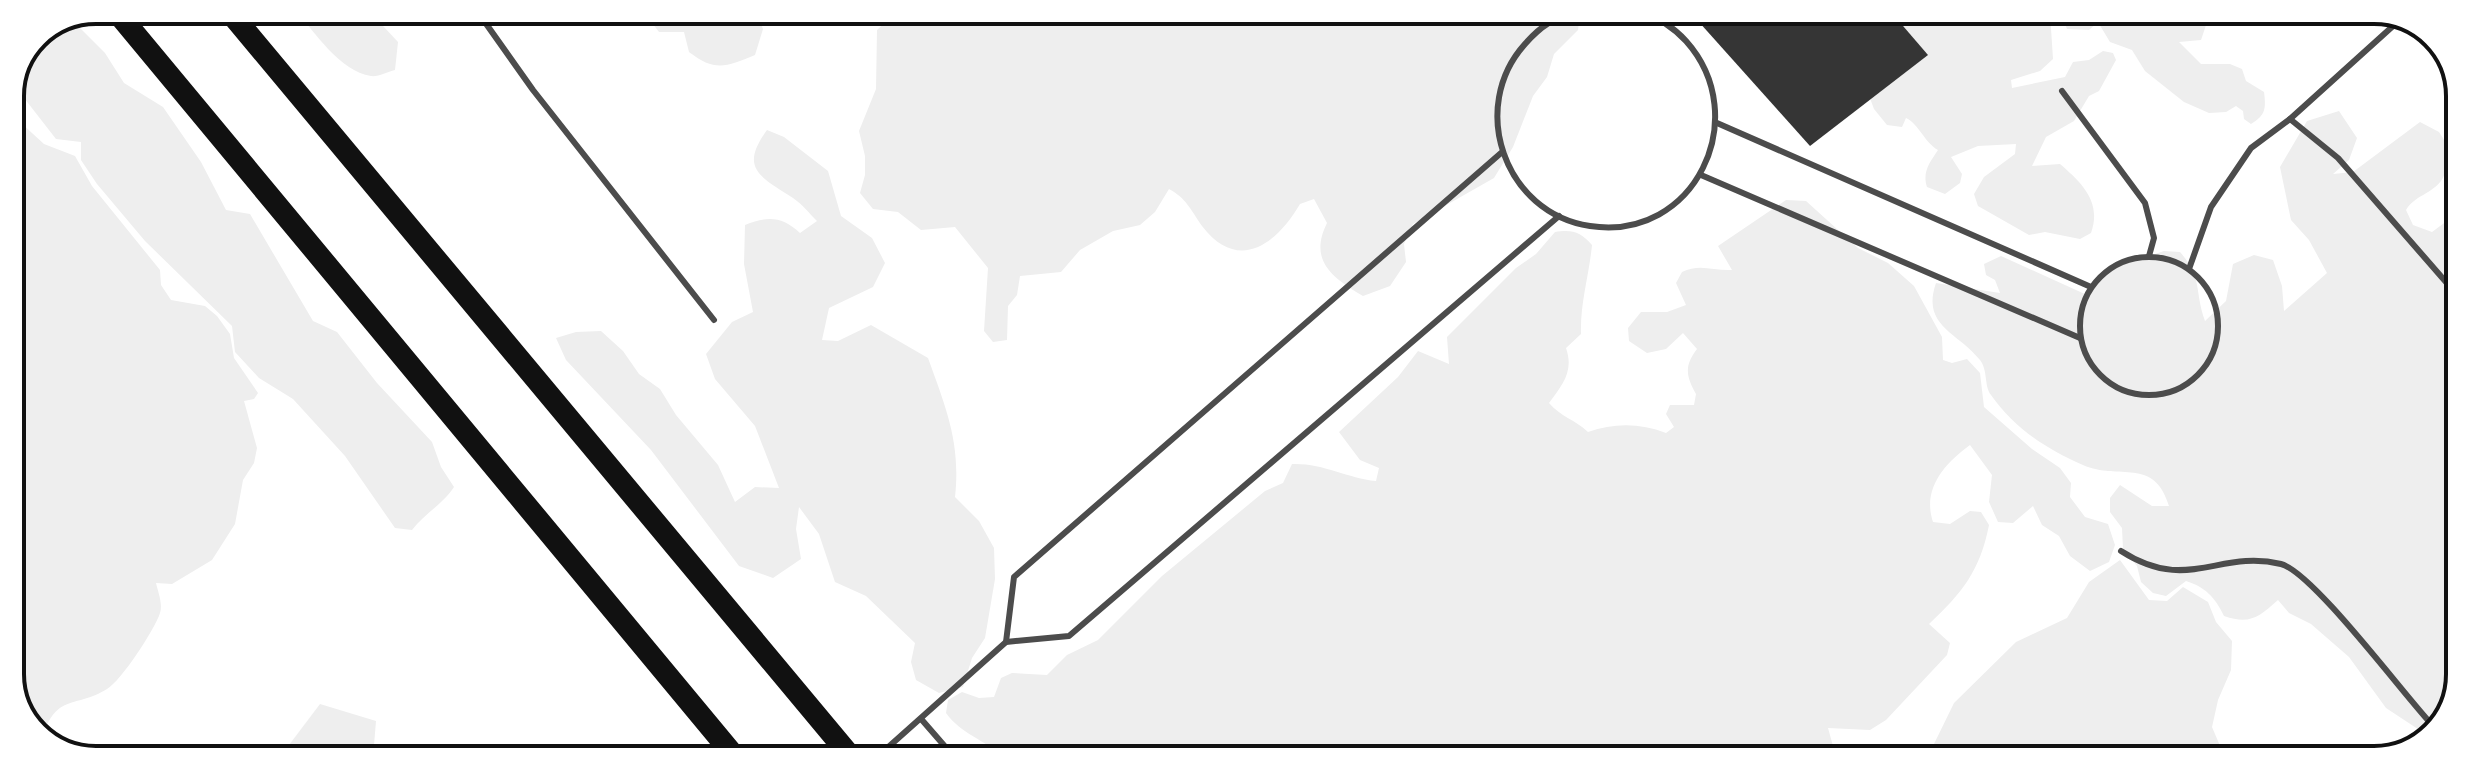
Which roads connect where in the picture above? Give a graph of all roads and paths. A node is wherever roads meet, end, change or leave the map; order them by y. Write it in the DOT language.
graph roads {
  1 [pos="127,24"];
  2 [pos="240,24"];
  3 [pos="486,24"];
  4 [pos="1547,24"];
  5 [pos="1665,24"];
  6 [pos="2393,26"];
  7 [pos="2062,91"];
  8 [pos="2290,119"];
  9 [pos="1717,123"];
  10 [pos="1501,153"];
  11 [pos="1701,175"];
  12 [pos="1559,216"];
  13 [pos="2149,256"];
  14 [pos="2189,269"];
  15 [pos="2446,282"];
  16 [pos="2091,287"];
  17 [pos="714,320"];
  18 [pos="2080,338"];
  19 [pos="2121,551"];
  20 [pos="1006,642"];
  21 [pos="922,720"];
  22 [pos="2429,721"];
  23 [pos="726,746"];
  24 [pos="842,746"];
  25 [pos="891,746"];
  26 [pos="945,746"];
  1 -- 23 [label="highway"];
  2 -- 24 [label="highway"];
  3 -- 17 [label="lane"];
  4 -- 10 [label="lane"];
  5 -- 9 [label="lane"];
  6 -- 8 [label="lane"];
  7 -- 13 [label="lane"];
  8 -- 14 [label="lane"];
  8 -- 15 [label="lane"];
  9 -- 11 [label="lane"];
  9 -- 16 [label="lane"];
  10 -- 12 [label="lane"];
  10 -- 20 [label="lane"];
  11 -- 12 [label="lane"];
  11 -- 18 [label="lane"];
  12 -- 20 [label="lane"];
  13 -- 14 [label="lane"];
  13 -- 16 [label="lane"];
  14 -- 18 [label="lane"];
  16 -- 18 [label="lane"];
  19 -- 22 [label="lane"];
  20 -- 21 [label="lane"];
  21 -- 25 [label="lane"];
  21 -- 26 [label="lane"];
}
